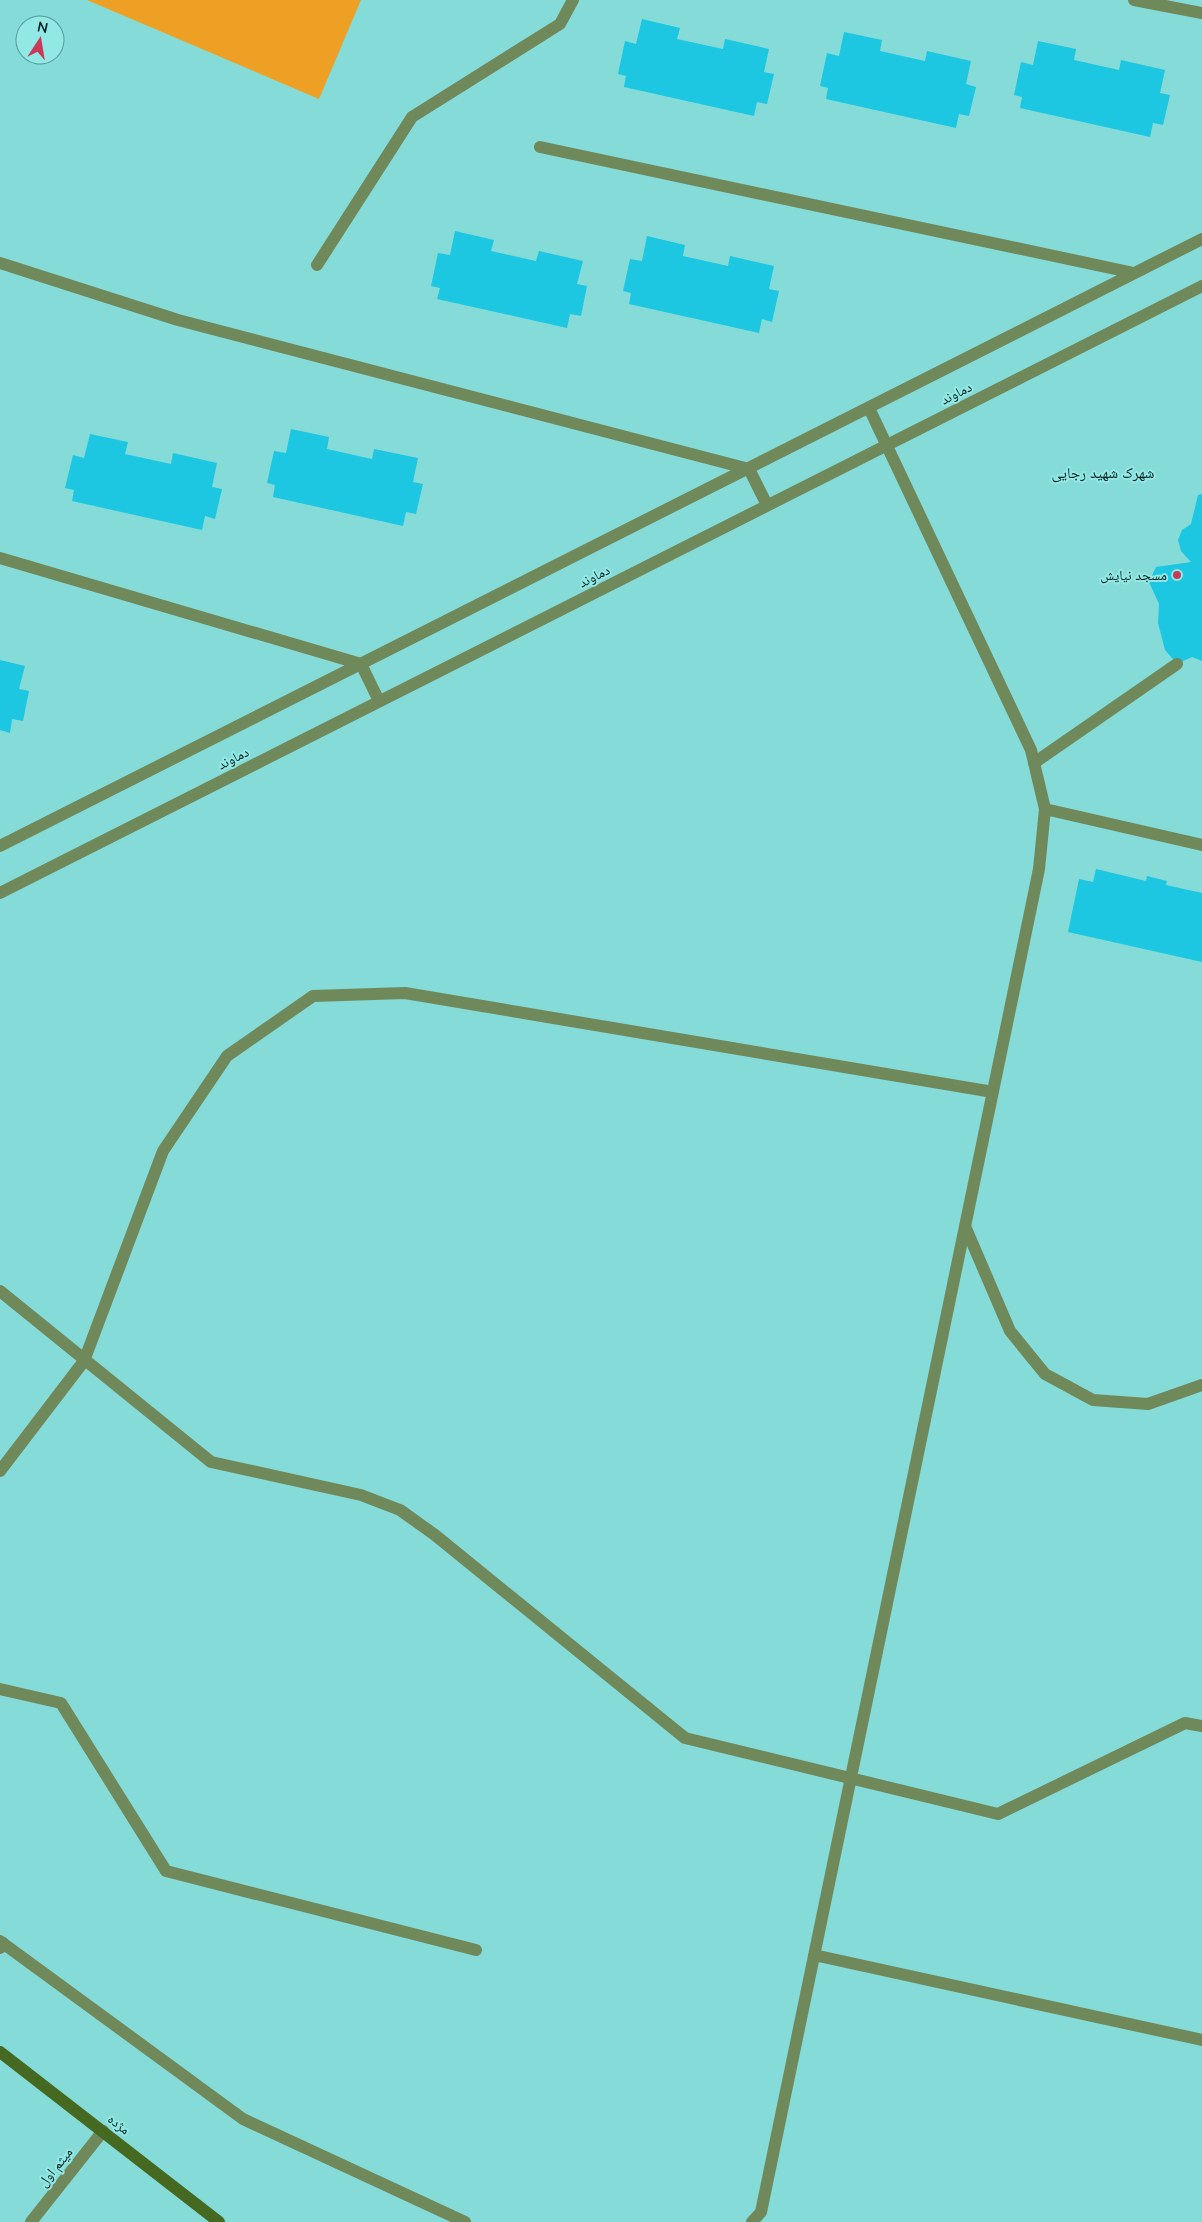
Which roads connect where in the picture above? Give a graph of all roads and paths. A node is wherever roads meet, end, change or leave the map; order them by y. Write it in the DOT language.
graph roads {
  1 [pos="573,0"];
  2 [pos="1134,0"];
  3 [pos="1202,13"];
  4 [pos="540,147"];
  5 [pos="1202,239"];
  6 [pos="0,263"];
  7 [pos="317,264"];
  8 [pos="1134,273"];
  9 [pos="1202,286"];
  10 [pos="869,408"];
  11 [pos="886,445"];
  12 [pos="749,469"];
  13 [pos="767,505"];
  14 [pos="0,558"];
  15 [pos="361,664"];
  16 [pos="1177,664"];
  17 [pos="379,701"];
  18 [pos="1034,763"];
  19 [pos="1045,809"];
  20 [pos="3,842"];
  21 [pos="1202,845"];
  22 [pos="0,893"];
  23 [pos="993,1092"];
  24 [pos="965,1226"];
  25 [pos="0,1291"];
  26 [pos="84,1361"];
  27 [pos="1202,1385"];
  28 [pos="0,1471"];
  29 [pos="0,1689"];
  30 [pos="1202,1726"];
  31 [pos="851,1778"];
  32 [pos="1,1944"];
  33 [pos="476,1950"];
  34 [pos="814,1955"];
  35 [pos="1202,2040"];
  36 [pos="0,2052"];
  37 [pos="103,2131"];
  38 [pos="31,2222"];
  39 [pos="219,2222"];
  40 [pos="465,2222"];
  41 [pos="752,2222"];
  1 -- 7 [label="street"];
  2 -- 3 [label="street"];
  4 -- 8 [label="street"];
  5 -- 8 [label="street, دماوند"];
  6 -- 12 [label="street"];
  8 -- 10 [label="street, دماوند"];
  9 -- 11 [label="street, دماوند"];
  10 -- 11 [label="street"];
  10 -- 12 [label="street, دماوند"];
  11 -- 13 [label="street, دماوند"];
  11 -- 18 [label="street"];
  12 -- 13 [label="street"];
  12 -- 15 [label="street, دماوند"];
  13 -- 17 [label="street, دماوند"];
  14 -- 15 [label="street"];
  15 -- 17 [label="street"];
  15 -- 20 [label="street, دماوند"];
  16 -- 18 [label="street"];
  17 -- 22 [label="street, دماوند"];
  18 -- 19 [label="street"];
  19 -- 21 [label="street"];
  19 -- 23 [label="street"];
  23 -- 24 [label="street"];
  23 -- 26 [label="street"];
  24 -- 27 [label="street"];
  24 -- 31 [label="street"];
  25 -- 26 [label="street"];
  26 -- 28 [label="street"];
  26 -- 31 [label="street"];
  29 -- 33 [label="street"];
  30 -- 31 [label="street"];
  31 -- 34 [label="street"];
  32 -- 40 [label="street"];
  34 -- 35 [label="street"];
  34 -- 41 [label="street"];
  36 -- 37 [label="main road, مژده"];
  37 -- 38 [label="street, میثم اول"];
  37 -- 39 [label="main road, مژده"];
}
